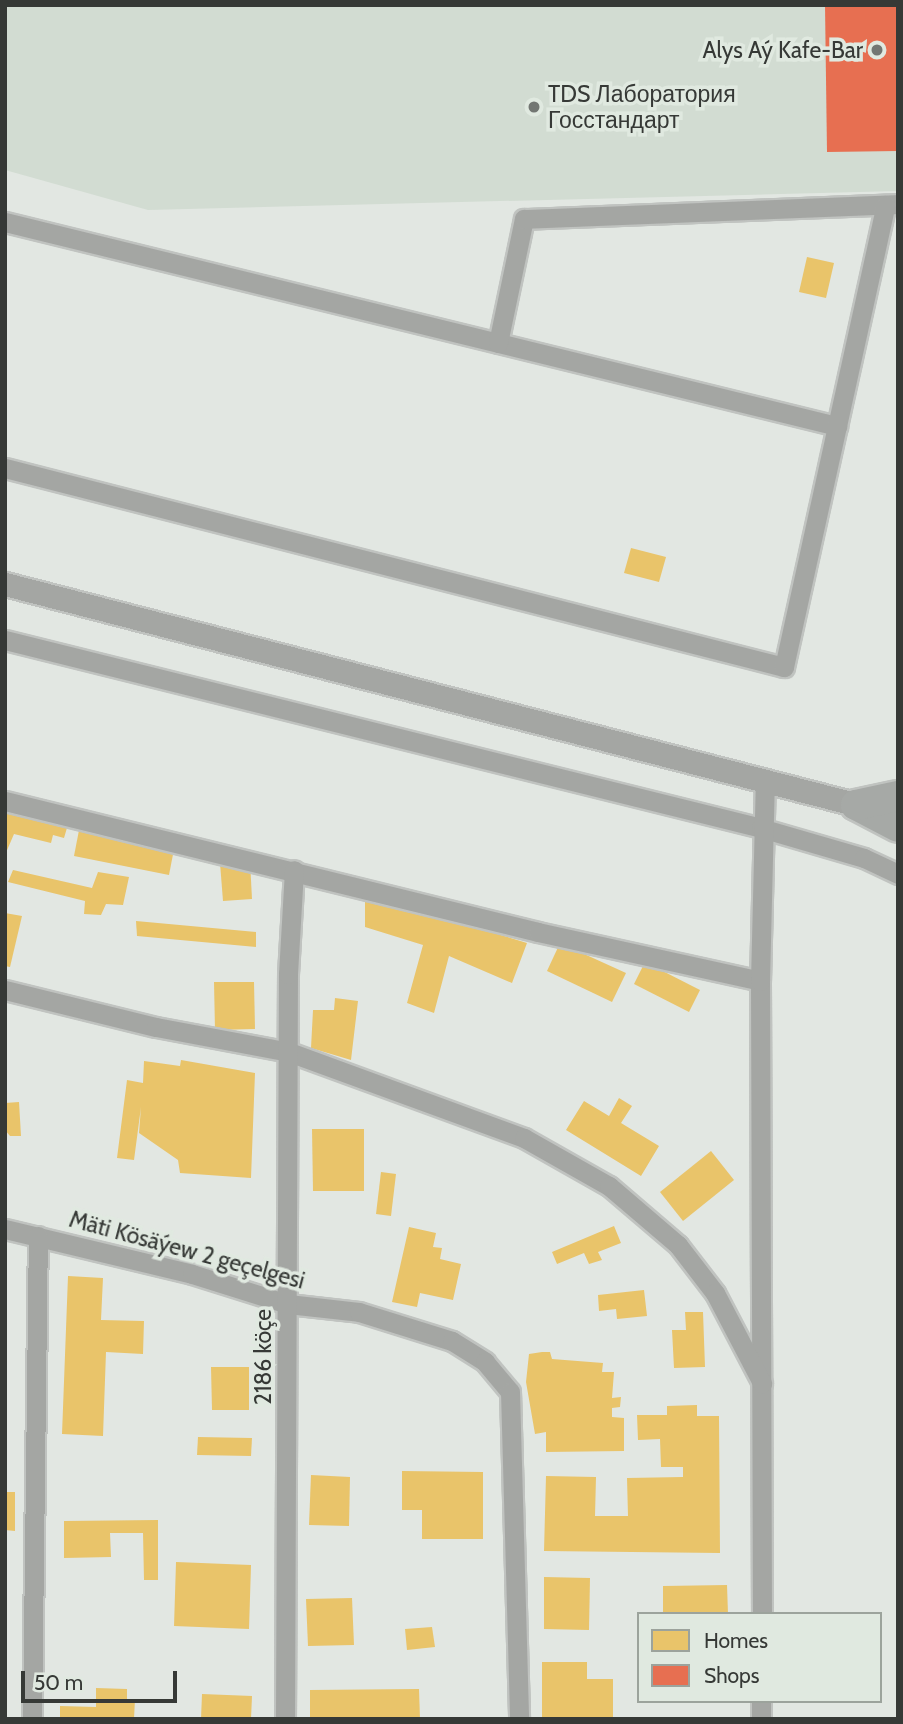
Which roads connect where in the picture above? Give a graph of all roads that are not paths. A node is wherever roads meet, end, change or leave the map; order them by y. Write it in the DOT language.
graph roads {
  1 [pos="892,204"];
  2 [pos="5,222"];
  3 [pos="498,343"];
  4 [pos="837,426"];
  5 [pos="5,468"];
  6 [pos="5,584"];
  7 [pos="5,640"];
  8 [pos="765,781"];
  9 [pos="898,796"];
  10 [pos="5,801"];
  11 [pos="856,805"];
  12 [pos="898,813"];
  13 [pos="898,827"];
  14 [pos="761,828"];
  15 [pos="294,870"];
  16 [pos="898,874"];
  17 [pos="760,981"];
  18 [pos="5,990"];
  19 [pos="289,1052"];
  20 [pos="5,1229"];
  21 [pos="38,1237"];
  22 [pos="288,1304"];
  23 [pos="764,1387"];
  24 [pos="762,1612"];
  25 [pos="32,1719"];
  26 [pos="285,1719"];
  27 [pos="519,1719"];
  1 -- 3 [label="street"];
  1 -- 4 [label="street"];
  2 -- 3 [label="street"];
  3 -- 4 [label="street"];
  4 -- 5 [label="street"];
  6 -- 8 [label="street"];
  7 -- 14 [label="street"];
  8 -- 11 [label="street"];
  8 -- 14 [label="street"];
  9 -- 11 [label="main road"];
  10 -- 15 [label="street"];
  11 -- 12 [label="street"];
  11 -- 13 [label="main road"];
  14 -- 16 [label="street"];
  14 -- 17 [label="street"];
  15 -- 17 [label="street"];
  15 -- 19 [label="street, 2186 köçe"];
  17 -- 23 [label="street"];
  18 -- 19 [label="street"];
  19 -- 22 [label="street, 2186 köçe"];
  19 -- 23 [label="street"];
  20 -- 21 [label="street, Mäti Kösäýew 2 geçelgesi"];
  21 -- 22 [label="street, Mäti Kösäýew 2 geçelgesi"];
  21 -- 25 [label="street"];
  22 -- 26 [label="street, 2186 köçe"];
  22 -- 27 [label="street, Mäti Kösäýew 2 geçelgesi"];
  23 -- 24 [label="street"];
}
